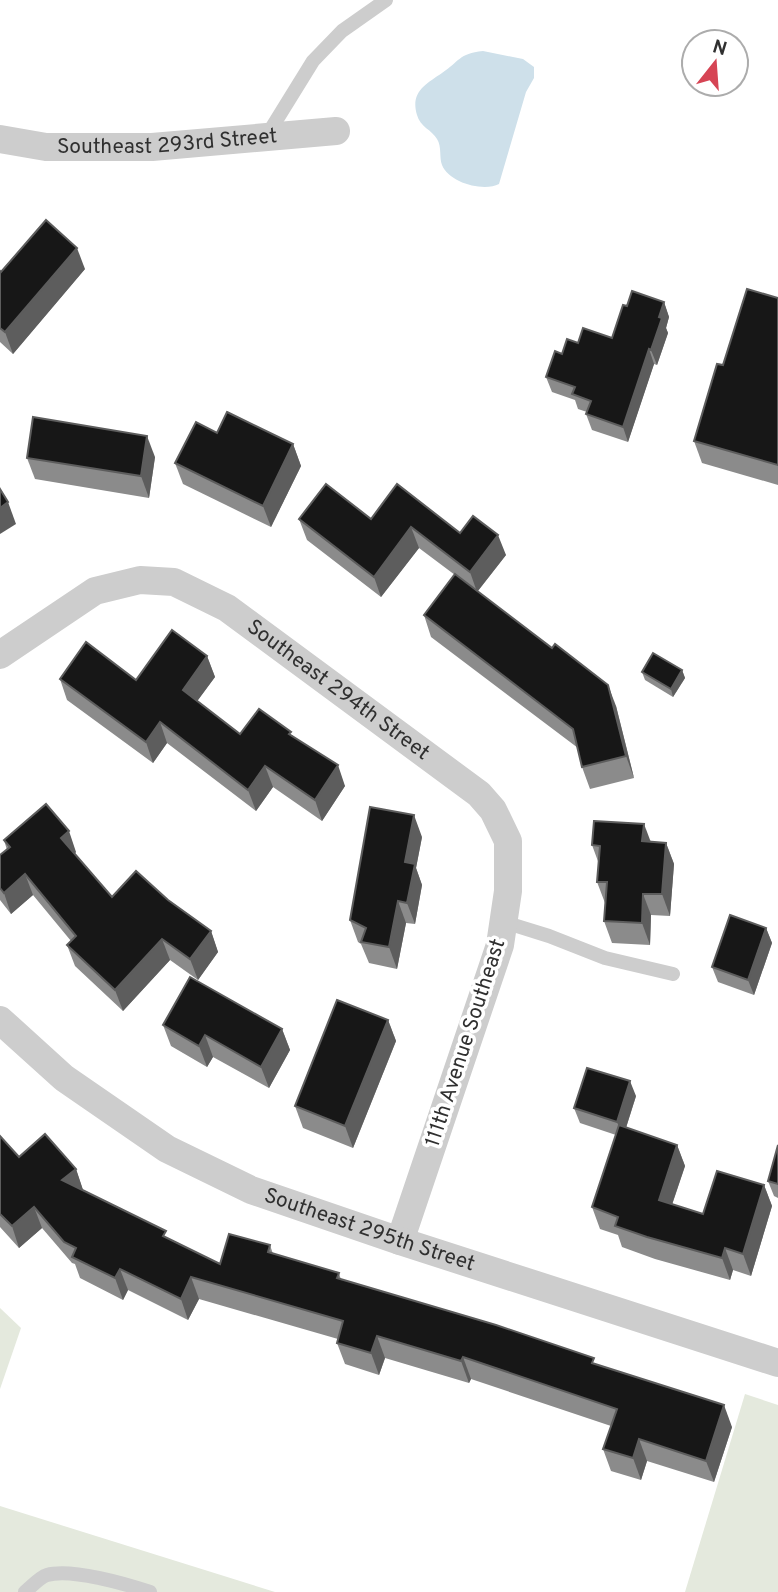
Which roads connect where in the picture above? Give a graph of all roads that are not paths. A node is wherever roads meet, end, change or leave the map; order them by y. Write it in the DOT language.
graph roads {
  1 [pos="386,0"];
  2 [pos="336,131"];
  3 [pos="266,137"];
  4 [pos="0,139"];
  5 [pos="0,655"];
  6 [pos="508,841"];
  7 [pos="504,922"];
  8 [pos="673,974"];
  9 [pos="0,1020"];
  10 [pos="400,1241"];
  11 [pos="778,1363"];
  12 [pos="25,1592"];
  13 [pos="150,1592"];
  1 -- 3 [label="lane"];
  2 -- 3 [label="street, Southeast 293rd Street"];
  3 -- 4 [label="street, Southeast 293rd Street"];
  5 -- 6 [label="street, Southeast 294th Street"];
  6 -- 7 [label="street, 111th Avenue Southeast"];
  7 -- 8 [label="lane"];
  7 -- 10 [label="street, 111th Avenue Southeast"];
  9 -- 10 [label="street, Southeast 295th Street"];
  10 -- 11 [label="street, Southeast 295th Street"];
  12 -- 13 [label="lane"];
}
